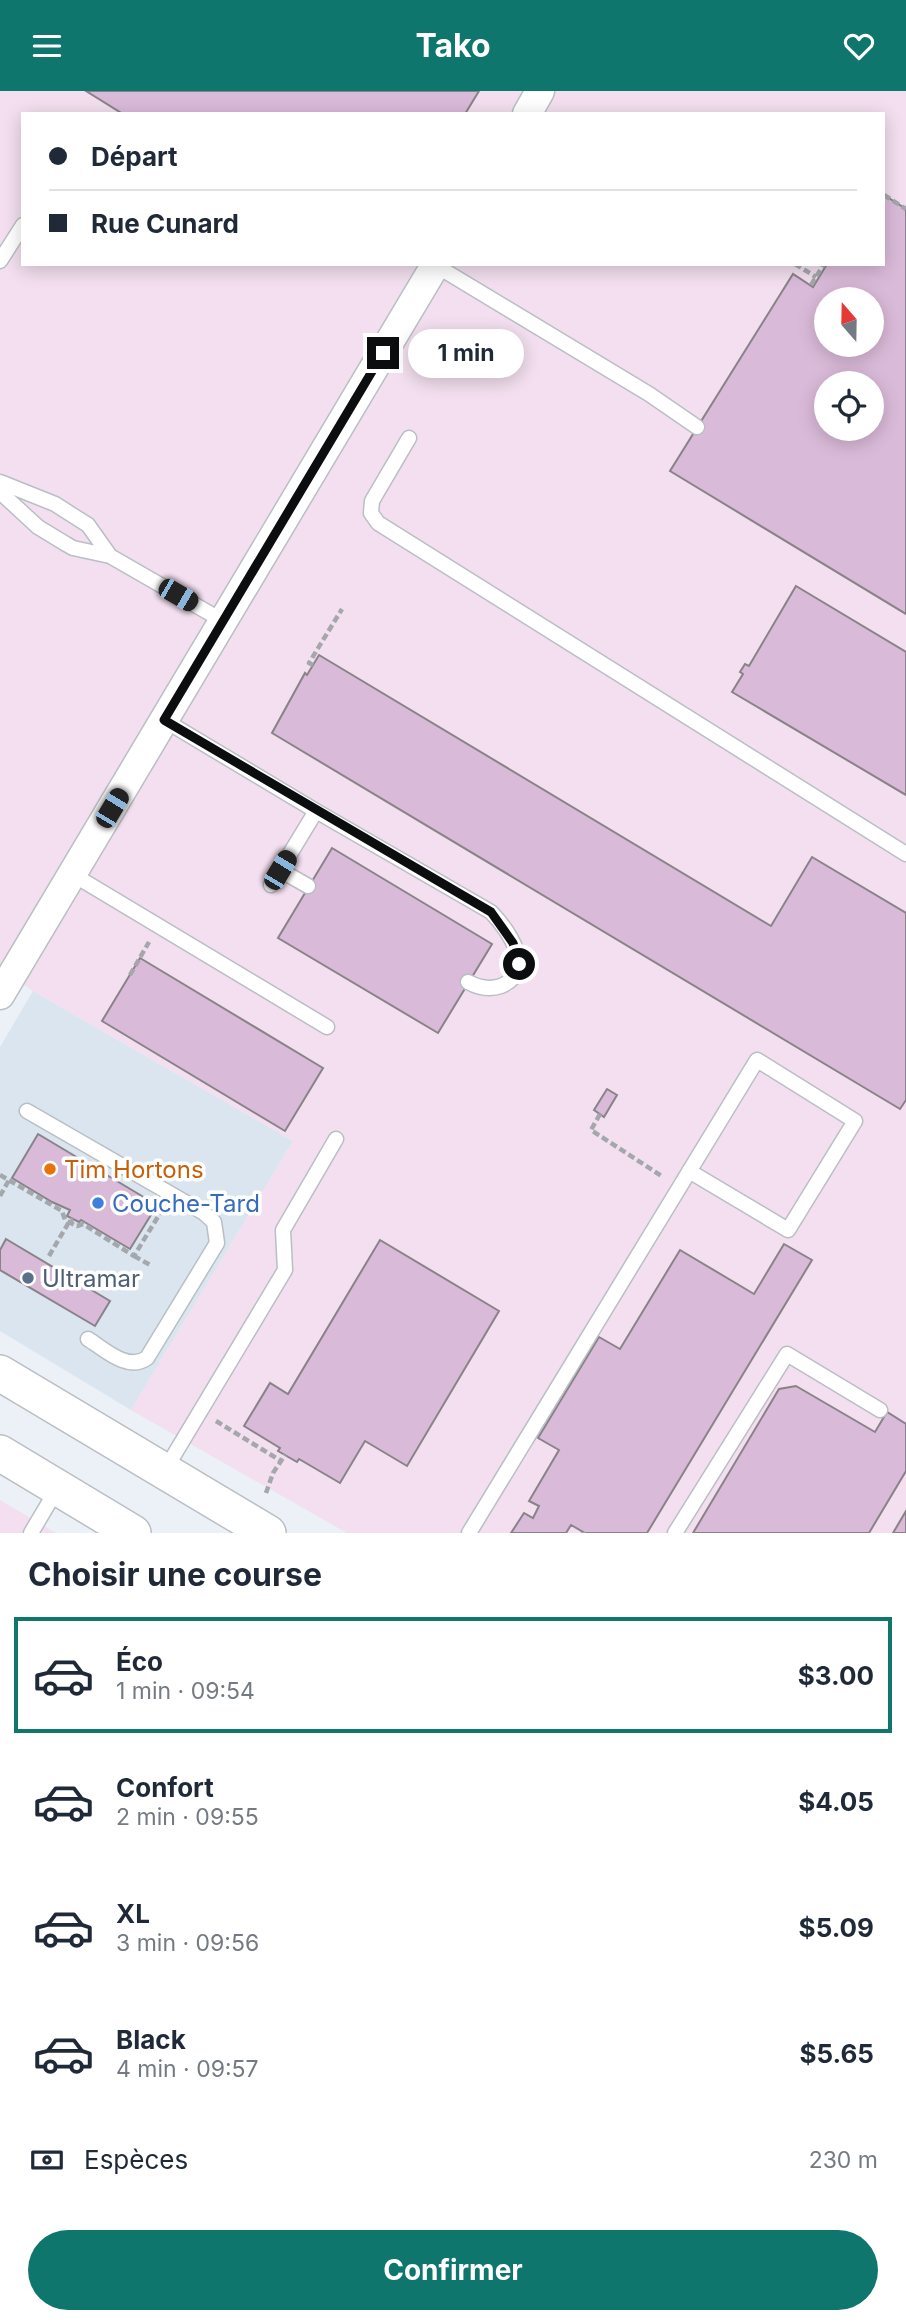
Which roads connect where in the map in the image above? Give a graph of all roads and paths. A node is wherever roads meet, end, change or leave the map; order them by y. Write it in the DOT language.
graph roads {
  1 [pos="540,91"];
  2 [pos="528,112"];
  3 [pos="885,196"];
  4 [pos="906,209"];
  5 [pos="21,228"];
  6 [pos="0,261"];
  7 [pos="434,266"];
  8 [pos="437,266"];
  9 [pos="798,266"];
  10 [pos="823,266"];
  11 [pos="816,277"];
  12 [pos="811,285"];
  13 [pos="698,427"];
  14 [pos="409,439"];
  15 [pos="0,482"];
  16 [pos="0,492"];
  17 [pos="110,556"];
  18 [pos="342,608"];
  19 [pos="223,621"];
  20 [pos="313,665"];
  21 [pos="164,720"];
  22 [pos="316,811"];
  23 [pos="906,854"];
  24 [pos="280,870"];
  25 [pos="72,874"];
  26 [pos="271,885"];
  27 [pos="309,886"];
  28 [pos="140,958"];
  29 [pos="130,975"];
  30 [pos="468,982"];
  31 [pos="0,995"];
  32 [pos="327,1027"];
  33 [pos="27,1111"];
  34 [pos="600,1114"];
  35 [pos="336,1139"];
  36 [pos="689,1171"];
  37 [pos="0,1175"];
  38 [pos="9,1180"];
  39 [pos="678,1187"];
  40 [pos="0,1196"];
  41 [pos="160,1201"];
  42 [pos="71,1220"];
  43 [pos="49,1256"];
  44 [pos="134,1256"];
  45 [pos="152,1266"];
  46 [pos="88,1339"];
  47 [pos="0,1373"];
  48 [pos="880,1410"];
  49 [pos="234,1433"];
  50 [pos="0,1453"];
  51 [pos="285,1455"];
  52 [pos="281,1461"];
  53 [pos="165,1471"];
  54 [pos="58,1487"];
  55 [pos="266,1493"];
  56 [pos="31,1533"];
  57 [pos="133,1533"];
  58 [pos="268,1533"];
  59 [pos="469,1533"];
  60 [pos="675,1533"];
  1 -- 2 [label="street"];
  3 -- 4 [label="path"];
  5 -- 6 [label="lane"];
  7 -- 19 [label="street"];
  8 -- 13 [label="lane"];
  9 -- 11 [label="path"];
  10 -- 11 [label="path"];
  11 -- 12 [label="path"];
  14 -- 23 [label="lane"];
  15 -- 17 [label="lane"];
  16 -- 17 [label="lane"];
  17 -- 19 [label="lane"];
  18 -- 20 [label="path"];
  19 -- 21 [label="street"];
  21 -- 22 [label="lane"];
  21 -- 25 [label="street"];
  22 -- 24 [label="lane"];
  22 -- 30 [label="lane"];
  24 -- 26 [label="lane"];
  24 -- 27 [label="lane"];
  25 -- 31 [label="street"];
  25 -- 32 [label="lane"];
  28 -- 29 [label="path"];
  33 -- 46 [label="lane"];
  34 -- 39 [label="path"];
  35 -- 53 [label="lane"];
  36 -- 36 [label="lane"];
  36 -- 39 [label="lane"];
  37 -- 38 [label="path"];
  38 -- 40 [label="path"];
  38 -- 42 [label="path"];
  39 -- 59 [label="lane"];
  41 -- 44 [label="path"];
  42 -- 43 [label="path"];
  42 -- 44 [label="path"];
  44 -- 45 [label="path"];
  47 -- 53 [label="street"];
  48 -- 60 [label="lane"];
  49 -- 52 [label="path"];
  50 -- 54 [label="street"];
  51 -- 52 [label="path"];
  52 -- 55 [label="path"];
  53 -- 58 [label="street"];
  54 -- 56 [label="lane"];
  54 -- 57 [label="street"];
}
